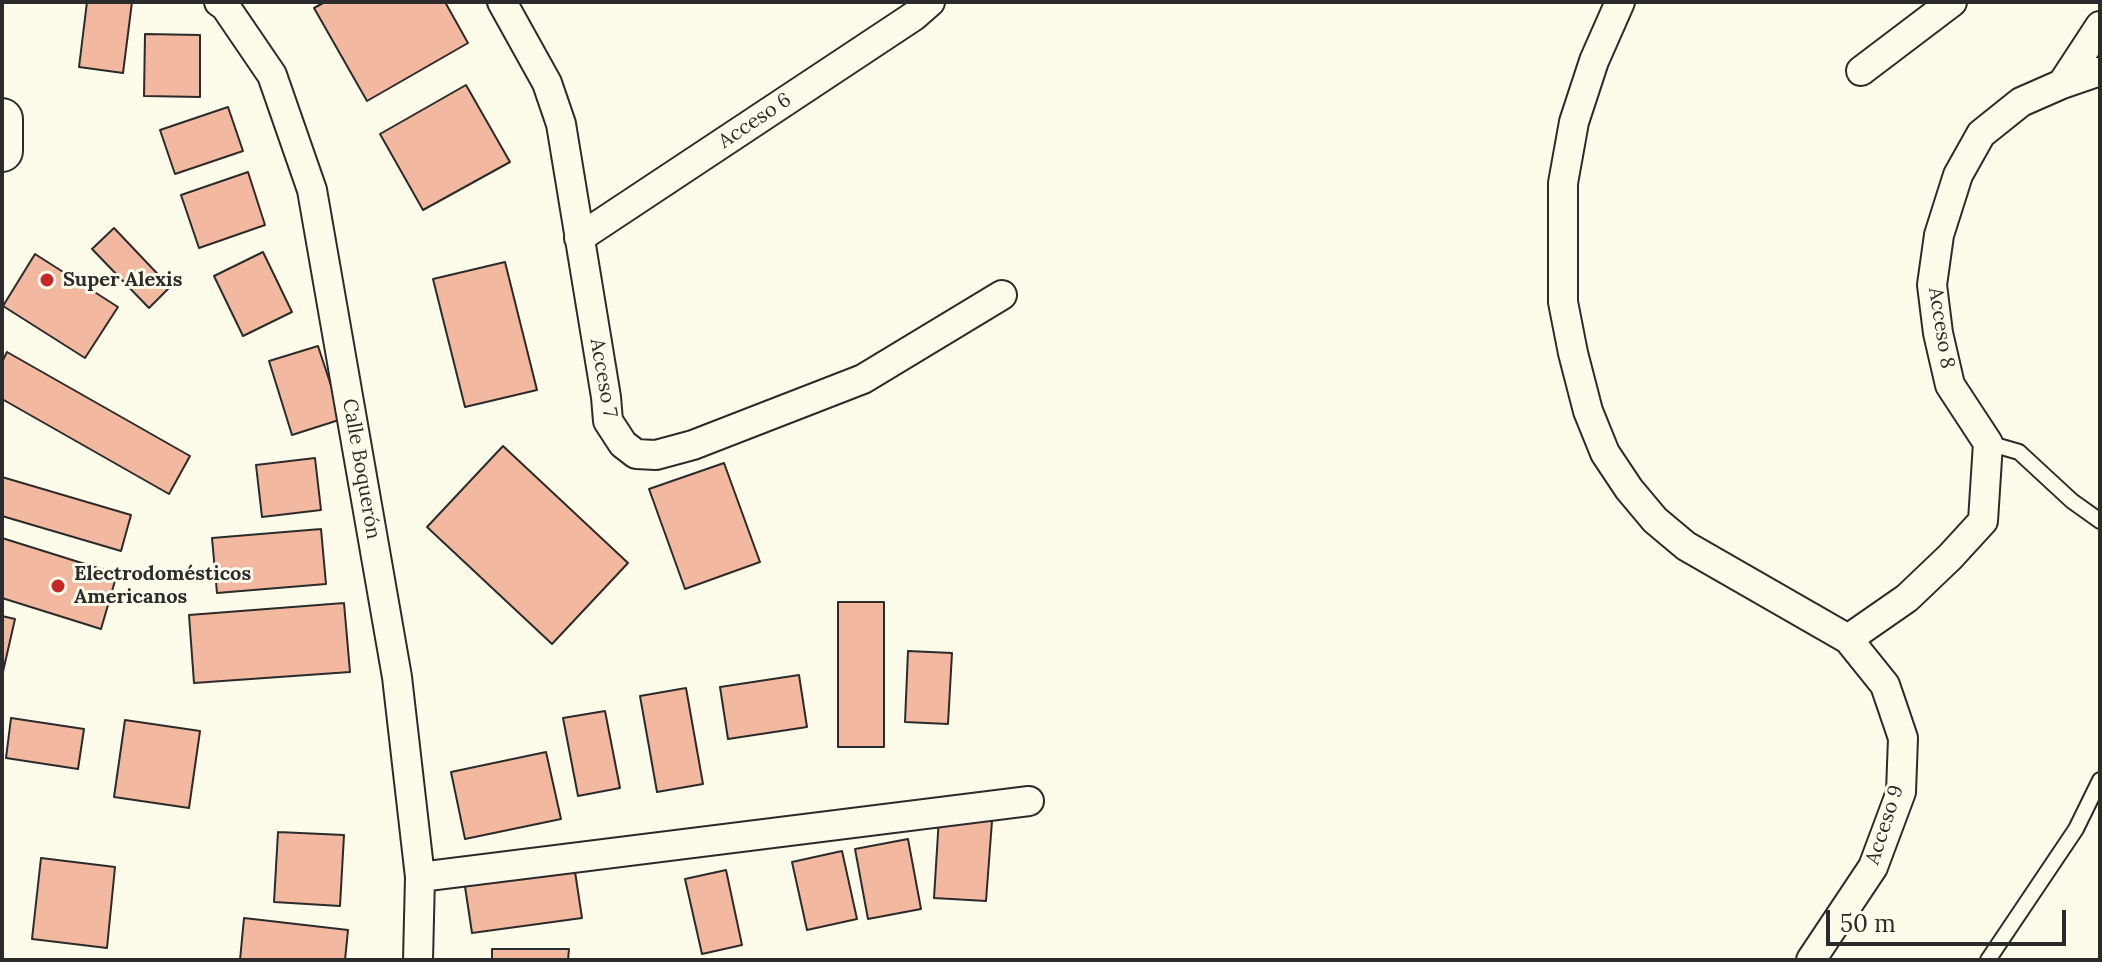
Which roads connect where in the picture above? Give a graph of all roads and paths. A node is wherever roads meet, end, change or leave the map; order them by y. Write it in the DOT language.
graph roads {
  1 [pos="219,2"];
  2 [pos="502,2"];
  3 [pos="930,2"];
  4 [pos="1620,2"];
  5 [pos="1952,2"];
  6 [pos="2100,26"];
  7 [pos="1861,71"];
  8 [pos="2097,72"];
  9 [pos="2062,84"];
  10 [pos="2,119"];
  11 [pos="2,151"];
  12 [pos="579,238"];
  13 [pos="1002,295"];
  14 [pos="1988,443"];
  15 [pos="2100,521"];
  16 [pos="1848,639"];
  17 [pos="2100,780"];
  18 [pos="1029,801"];
  19 [pos="420,877"];
  20 [pos="418,960"];
  21 [pos="1811,960"];
  22 [pos="1988,960"];
  1 -- 19 [label="street, Calle Boquerón"];
  2 -- 12 [label="street, Acceso 7"];
  3 -- 12 [label="street, Acceso 6"];
  4 -- 16 [label="street"];
  5 -- 7 [label="street"];
  6 -- 9 [label="street"];
  8 -- 9 [label="street, Acceso 8"];
  9 -- 14 [label="street, Acceso 8"];
  10 -- 11 [label="street"];
  12 -- 13 [label="street, Acceso 7"];
  14 -- 15 [label="lane"];
  14 -- 16 [label="street"];
  16 -- 21 [label="street, Acceso 9"];
  17 -- 22 [label="lane"];
  18 -- 19 [label="street"];
  19 -- 20 [label="street, Calle Boquerón"];
}
